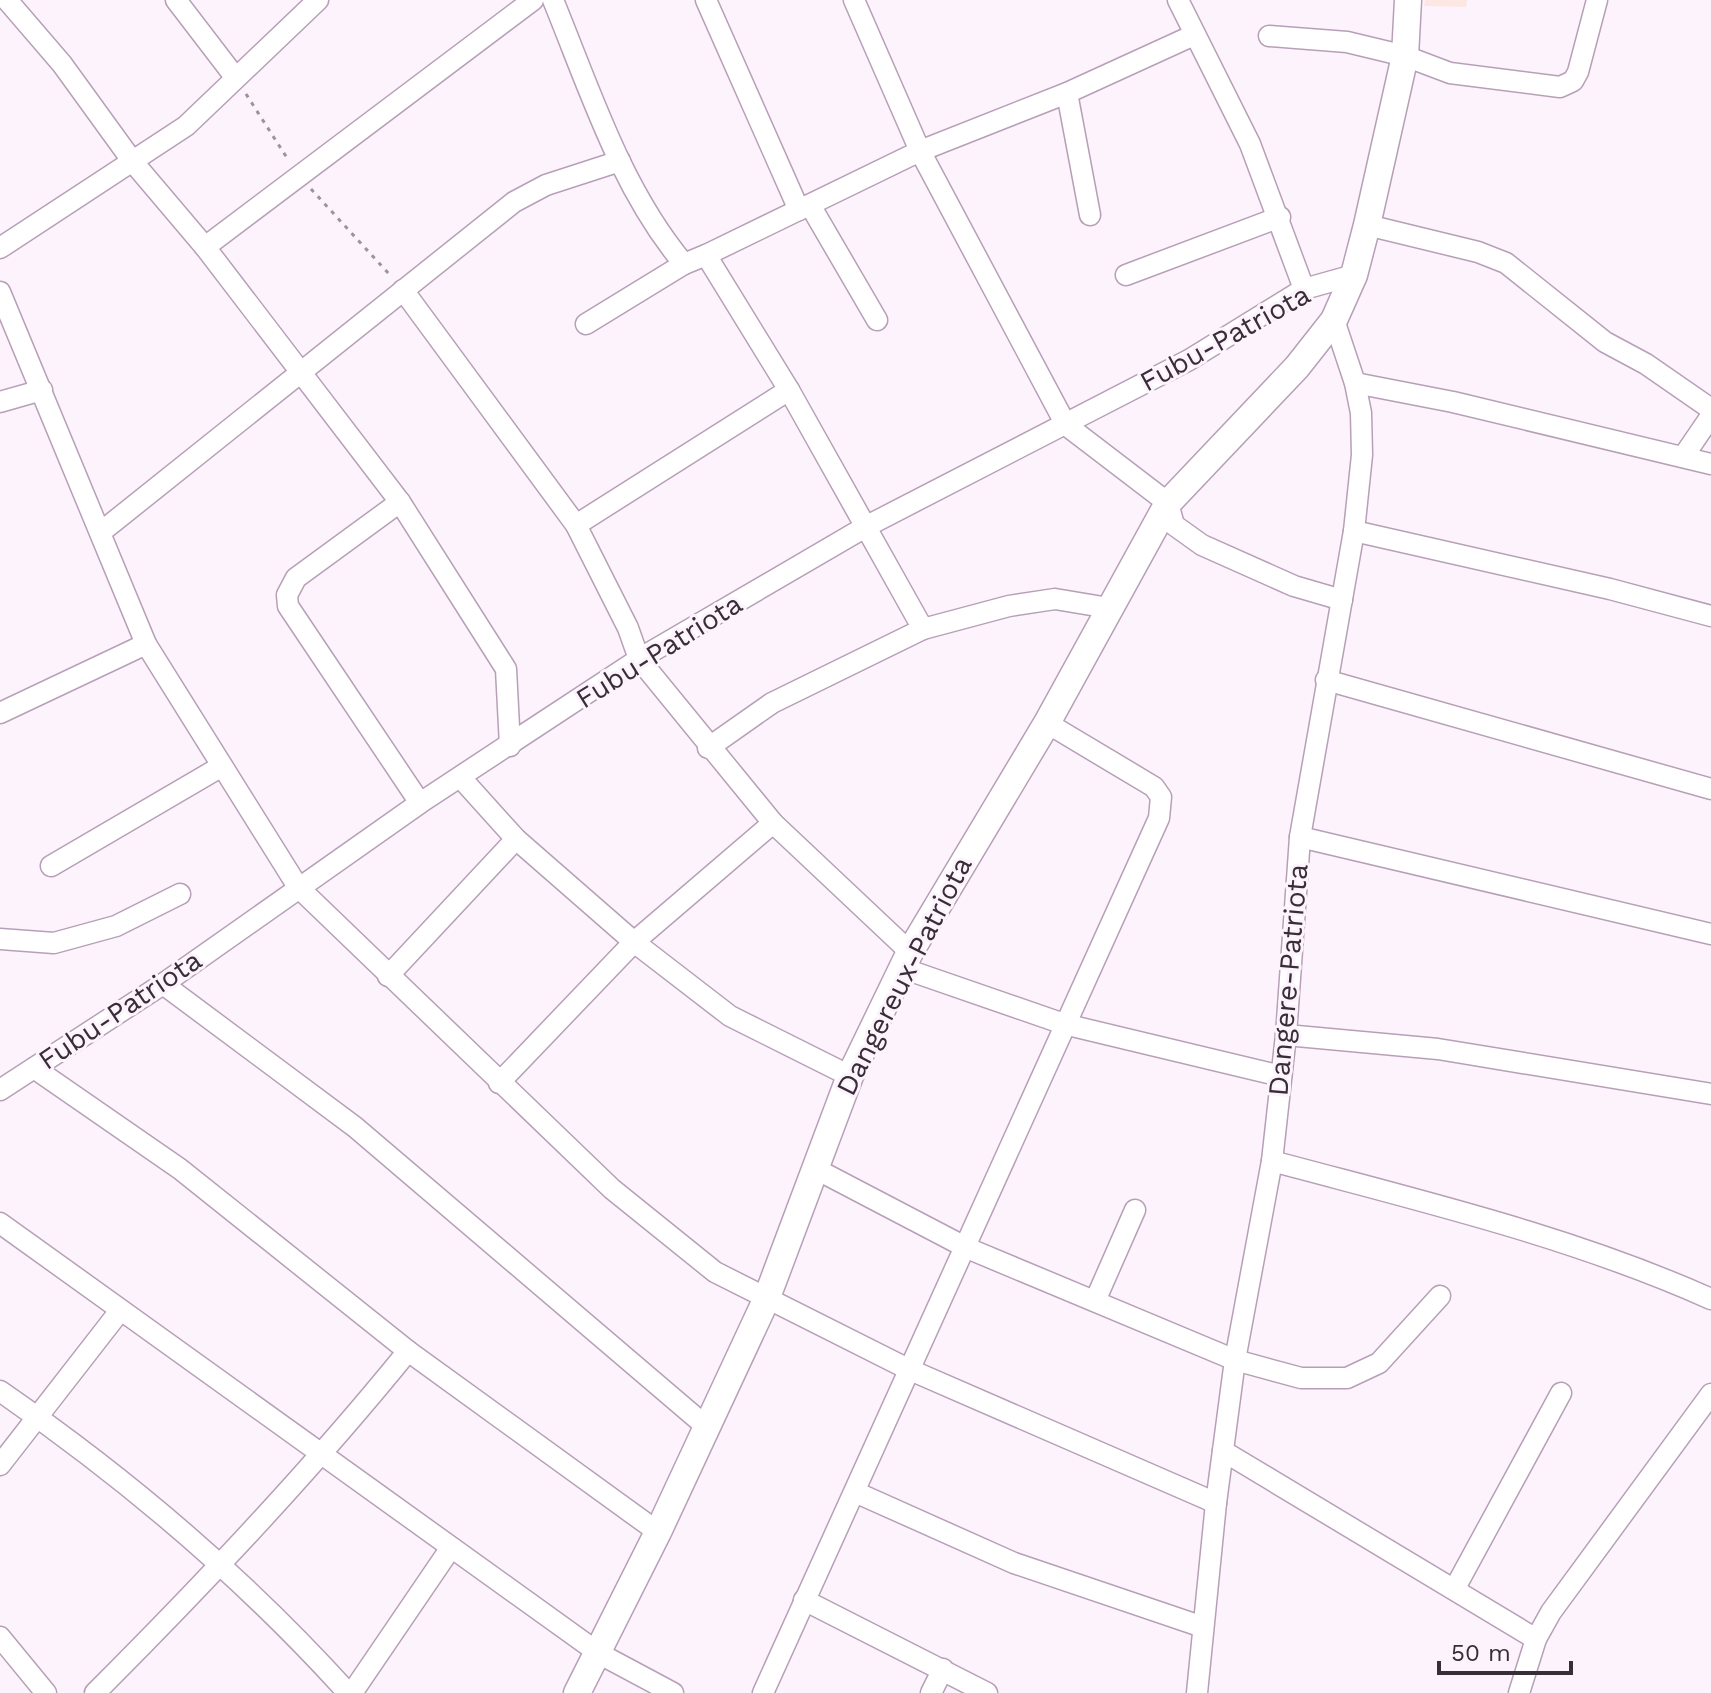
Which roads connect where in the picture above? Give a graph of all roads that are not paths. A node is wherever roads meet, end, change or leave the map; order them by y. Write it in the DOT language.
graph roads {
  1 [pos="7,0"];
  2 [pos="176,0"];
  3 [pos="318,0"];
  4 [pos="533,0"];
  5 [pos="553,0"];
  6 [pos="706,0"];
  7 [pos="1178,0"];
  8 [pos="1408,0"];
  9 [pos="1597,0"];
  10 [pos="861,2"];
  11 [pos="1194,35"];
  12 [pos="1269,36"];
  13 [pos="1405,56"];
  14 [pos="235,77"];
  15 [pos="1067,93"];
  16 [pos="920,151"];
  17 [pos="620,161"];
  18 [pos="133,162"];
  19 [pos="804,207"];
  20 [pos="1090,215"];
  21 [pos="1280,217"];
  22 [pos="1367,225"];
  23 [pos="205,247"];
  24 [pos="0,248"];
  25 [pos="706,255"];
  26 [pos="684,264"];
  27 [pos="1126,275"];
  28 [pos="1354,275"];
  29 [pos="1304,289"];
  30 [pos="403,290"];
  31 [pos="0,292"];
  32 [pos="877,320"];
  33 [pos="1334,320"];
  34 [pos="586,324"];
  35 [pos="300,371"];
  36 [pos="1355,383"];
  37 [pos="42,390"];
  38 [pos="789,390"];
  39 [pos="0,402"];
  40 [pos="1711,409"];
  41 [pos="1711,416"];
  42 [pos="1066,425"];
  43 [pos="1683,457"];
  44 [pos="1711,464"];
  45 [pos="400,502"];
  46 [pos="1168,503"];
  47 [pos="576,525"];
  48 [pos="867,526"];
  49 [pos="1354,531"];
  50 [pos="101,532"];
  51 [pos="1342,600"];
  52 [pos="1109,608"];
  53 [pos="1711,616"];
  54 [pos="923,629"];
  55 [pos="146,644"];
  56 [pos="639,659"];
  57 [pos="1326,680"];
  58 [pos="0,713"];
  59 [pos="1047,723"];
  60 [pos="510,746"];
  61 [pos="708,748"];
  62 [pos="222,766"];
  63 [pos="461,778"];
  64 [pos="1711,789"];
  65 [pos="420,803"];
  66 [pos="773,823"];
  67 [pos="1300,837"];
  68 [pos="516,839"];
  69 [pos="51,866"];
  70 [pos="298,887"];
  71 [pos="180,894"];
  72 [pos="1711,934"];
  73 [pos="0,939"];
  74 [pos="634,942"];
  75 [pos="906,960"];
  76 [pos="388,976"];
  77 [pos="163,984"];
  78 [pos="1064,1024"];
  79 [pos="1286,1035"];
  80 [pos="34,1068"];
  81 [pos="850,1076"];
  82 [pos="1281,1076"];
  83 [pos="499,1083"];
  84 [pos="0,1090"];
  85 [pos="1711,1094"];
  86 [pos="1272,1161"];
  87 [pos="814,1168"];
  88 [pos="1135,1210"];
  89 [pos="0,1223"];
  90 [pos="967,1248"];
  91 [pos="1440,1296"];
  92 [pos="1711,1299"];
  93 [pos="766,1300"];
  94 [pos="1095,1301"];
  95 [pos="119,1312"];
  96 [pos="408,1351"];
  97 [pos="1235,1360"];
  98 [pos="908,1369"];
  99 [pos="0,1391"];
  100 [pos="1561,1393"];
  101 [pos="1711,1394"];
  102 [pos="39,1418"];
  103 [pos="708,1428"];
  104 [pos="1223,1451"];
  105 [pos="323,1456"];
  106 [pos="0,1465"];
  107 [pos="855,1492"];
  108 [pos="1216,1503"];
  109 [pos="658,1532"];
  110 [pos="450,1549"];
  111 [pos="223,1566"];
  112 [pos="1455,1588"];
  113 [pos="804,1600"];
  114 [pos="1203,1627"];
  115 [pos="0,1637"];
  116 [pos="1536,1639"];
  117 [pos="600,1654"];
  118 [pos="943,1669"];
  119 [pos="46,1693"];
  120 [pos="95,1693"];
  121 [pos="350,1693"];
  122 [pos="577,1693"];
  123 [pos="673,1693"];
  124 [pos="763,1693"];
  125 [pos="931,1693"];
  126 [pos="987,1693"];
  127 [pos="1197,1693"];
  128 [pos="1519,1693"];
  1 -- 18 [label="street"];
  2 -- 14 [label="street"];
  3 -- 14 [label="street"];
  4 -- 23 [label="street"];
  5 -- 17 [label="street"];
  6 -- 19 [label="street"];
  7 -- 11 [label="street"];
  8 -- 13 [label="street"];
  9 -- 13 [label="street"];
  10 -- 16 [label="street"];
  11 -- 15 [label="street"];
  11 -- 21 [label="street"];
  12 -- 13 [label="street"];
  13 -- 22 [label="street"];
  14 -- 18 [label="street"];
  15 -- 16 [label="street"];
  15 -- 20 [label="street"];
  16 -- 19 [label="street"];
  16 -- 42 [label="street"];
  17 -- 26 [label="street"];
  17 -- 30 [label="street"];
  18 -- 23 [label="street"];
  18 -- 24 [label="street"];
  19 -- 25 [label="street"];
  19 -- 32 [label="street"];
  21 -- 27 [label="street"];
  21 -- 29 [label="street"];
  22 -- 28 [label="street"];
  22 -- 40 [label="street"];
  23 -- 35 [label="street"];
  25 -- 26 [label="street"];
  25 -- 38 [label="street"];
  26 -- 34 [label="street"];
  28 -- 29 [label="street, Fubu-Patriota"];
  28 -- 33 [label="street"];
  29 -- 42 [label="street, Fubu-Patriota"];
  30 -- 35 [label="street"];
  30 -- 47 [label="street"];
  31 -- 37 [label="street"];
  33 -- 36 [label="street, Dangere-Patriota"];
  33 -- 46 [label="street, Dangereux-Patriota"];
  35 -- 45 [label="street"];
  35 -- 50 [label="street"];
  36 -- 43 [label="street"];
  36 -- 49 [label="street, Dangere-Patriota"];
  37 -- 39 [label="street"];
  37 -- 50 [label="street"];
  38 -- 47 [label="street"];
  38 -- 48 [label="street"];
  41 -- 43 [label="street"];
  42 -- 46 [label="street"];
  42 -- 48 [label="street, Fubu-Patriota"];
  43 -- 44 [label="street"];
  45 -- 60 [label="street"];
  45 -- 65 [label="street"];
  46 -- 51 [label="street"];
  46 -- 52 [label="street, Dangereux-Patriota"];
  47 -- 56 [label="street"];
  48 -- 54 [label="street"];
  48 -- 56 [label="street, Fubu-Patriota"];
  49 -- 51 [label="street, Dangere-Patriota"];
  49 -- 53 [label="street"];
  50 -- 55 [label="street"];
  51 -- 57 [label="street, Dangere-Patriota"];
  52 -- 54 [label="street"];
  52 -- 59 [label="street, Dangereux-Patriota"];
  54 -- 61 [label="street"];
  55 -- 58 [label="street"];
  55 -- 62 [label="street"];
  56 -- 60 [label="street, Fubu-Patriota"];
  56 -- 61 [label="street"];
  57 -- 64 [label="street"];
  57 -- 67 [label="street, Dangere-Patriota"];
  59 -- 75 [label="street, Dangereux-Patriota"];
  59 -- 78 [label="street"];
  60 -- 63 [label="street, Fubu-Patriota"];
  61 -- 66 [label="street"];
  62 -- 69 [label="street"];
  62 -- 70 [label="street"];
  63 -- 65 [label="street, Fubu-Patriota"];
  63 -- 68 [label="street"];
  65 -- 70 [label="street, Fubu-Patriota"];
  66 -- 74 [label="street"];
  66 -- 75 [label="street"];
  67 -- 72 [label="street"];
  67 -- 79 [label="street, Dangere-Patriota"];
  68 -- 74 [label="street"];
  68 -- 76 [label="street"];
  70 -- 76 [label="street"];
  70 -- 77 [label="street, Fubu-Patriota"];
  71 -- 73 [label="street"];
  74 -- 81 [label="street"];
  74 -- 83 [label="street"];
  75 -- 78 [label="street"];
  75 -- 81 [label="street, Dangereux-Patriota"];
  76 -- 83 [label="street"];
  77 -- 80 [label="street, Fubu-Patriota"];
  77 -- 103 [label="street"];
  78 -- 82 [label="street"];
  78 -- 90 [label="street"];
  79 -- 82 [label="street, Dangere-Patriota"];
  79 -- 85 [label="street"];
  80 -- 84 [label="street, Fubu-Patriota"];
  80 -- 96 [label="street"];
  81 -- 87 [label="street, Dangereux-Patriota"];
  82 -- 86 [label="street, Dangere-Patriota"];
  83 -- 93 [label="street"];
  86 -- 92 [label="street"];
  86 -- 97 [label="street, Dangere-Patriota"];
  87 -- 90 [label="street"];
  87 -- 93 [label="street, Dangereux-Patriota"];
  88 -- 94 [label="street"];
  89 -- 95 [label="street"];
  90 -- 94 [label="street"];
  90 -- 98 [label="street"];
  91 -- 97 [label="street"];
  93 -- 98 [label="street"];
  93 -- 103 [label="street, Dangereux-Patriota"];
  94 -- 97 [label="street"];
  95 -- 102 [label="street"];
  95 -- 105 [label="street"];
  96 -- 105 [label="street"];
  96 -- 109 [label="street"];
  97 -- 104 [label="street, Dangere-Patriota"];
  98 -- 107 [label="street"];
  98 -- 108 [label="street"];
  99 -- 102 [label="street"];
  100 -- 112 [label="street"];
  101 -- 116 [label="street"];
  102 -- 106 [label="street"];
  102 -- 111 [label="street"];
  103 -- 109 [label="street, Dangereux-Patriota"];
  104 -- 108 [label="street, Dangere-Patriota"];
  104 -- 112 [label="street"];
  105 -- 110 [label="street"];
  105 -- 111 [label="street"];
  107 -- 113 [label="street"];
  107 -- 114 [label="street"];
  108 -- 114 [label="street, Dangere-Patriota"];
  109 -- 117 [label="street, Dangereux-Patriota"];
  110 -- 117 [label="street"];
  110 -- 121 [label="street"];
  111 -- 120 [label="street"];
  111 -- 121 [label="street"];
  112 -- 116 [label="street"];
  113 -- 118 [label="street"];
  113 -- 124 [label="street"];
  114 -- 127 [label="street, Dangere-Patriota"];
  115 -- 119 [label="street"];
  116 -- 128 [label="street"];
  117 -- 122 [label="street, Dangereux-Patriota"];
  117 -- 123 [label="street"];
  118 -- 125 [label="street"];
  118 -- 126 [label="street"];
}
